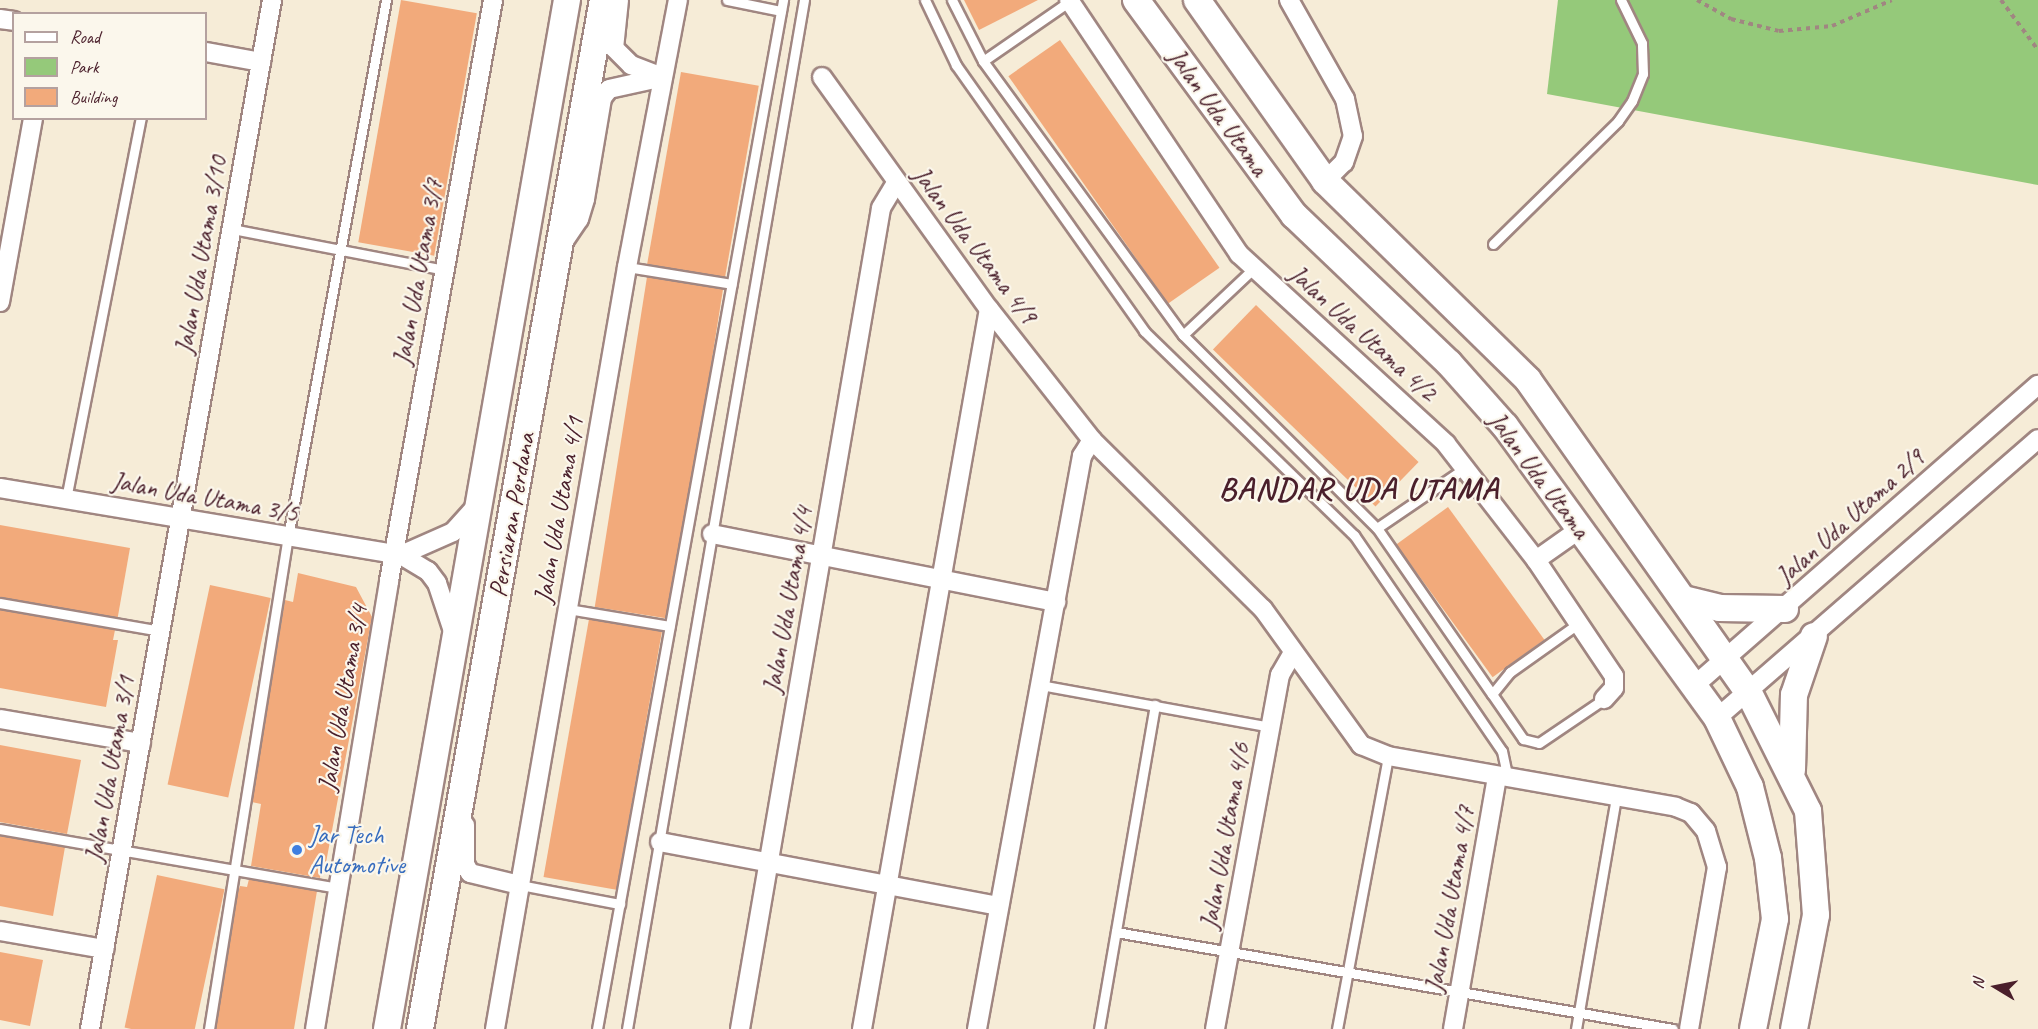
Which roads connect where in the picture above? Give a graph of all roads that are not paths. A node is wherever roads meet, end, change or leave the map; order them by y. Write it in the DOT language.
graph roads {
  1 [pos="272,0"];
  2 [pos="386,0"];
  3 [pos="567,0"];
  4 [pos="603,0"];
  5 [pos="619,0"];
  6 [pos="678,0"];
  7 [pos="727,0"];
  8 [pos="783,0"];
  9 [pos="804,0"];
  10 [pos="925,0"];
  11 [pos="952,0"];
  12 [pos="1069,0"];
  13 [pos="1136,0"];
  14 [pos="1197,0"];
  15 [pos="1289,0"];
  16 [pos="1621,0"];
  17 [pos="490,1"];
  18 [pos="781,11"];
  19 [pos="207,52"];
  20 [pos="983,61"];
  21 [pos="261,62"];
  22 [pos="822,77"];
  23 [pos="663,78"];
  24 [pos="33,120"];
  25 [pos="141,120"];
  26 [pos="1325,181"];
  27 [pos="896,183"];
  28 [pos="232,229"];
  29 [pos="1493,244"];
  30 [pos="558,250"];
  31 [pos="338,251"];
  32 [pos="627,267"];
  33 [pos="1254,268"];
  34 [pos="444,270"];
  35 [pos="732,284"];
  36 [pos="0,302"];
  37 [pos="989,309"];
  38 [pos="1183,335"];
  39 [pos="2038,385"];
  40 [pos="2038,439"];
  41 [pos="1092,440"];
  42 [pos="1465,468"];
  43 [pos="0,488"];
  44 [pos="66,499"];
  45 [pos="479,503"];
  46 [pos="180,518"];
  47 [pos="1377,528"];
  48 [pos="1580,529"];
  49 [pos="712,534"];
  50 [pos="288,537"];
  51 [pos="397,555"];
  52 [pos="822,556"];
  53 [pos="1536,561"];
  54 [pos="940,579"];
  55 [pos="1684,599"];
  56 [pos="1056,602"];
  57 [pos="0,603"];
  58 [pos="568,609"];
  59 [pos="1785,609"];
  60 [pos="1579,623"];
  61 [pos="670,626"];
  62 [pos="161,631"];
  63 [pos="1814,636"];
  64 [pos="456,638"];
  65 [pos="1292,654"];
  66 [pos="1727,660"];
  67 [pos="1040,685"];
  68 [pos="1695,685"];
  69 [pos="1749,693"];
  70 [pos="1492,694"];
  71 [pos="1604,699"];
  72 [pos="1155,705"];
  73 [pos="1717,718"];
  74 [pos="0,719"];
  75 [pos="1271,727"];
  76 [pos="141,743"];
  77 [pos="1388,756"];
  78 [pos="1503,778"];
  79 [pos="1793,779"];
  80 [pos="464,781"];
  81 [pos="1616,797"];
  82 [pos="0,829"];
  83 [pos="660,842"];
  84 [pos="122,850"];
  85 [pos="769,861"];
  86 [pos="235,870"];
  87 [pos="887,884"];
  88 [pos="520,885"];
  89 [pos="338,888"];
  90 [pos="620,904"];
  91 [pos="999,906"];
  92 [pos="0,931"];
  93 [pos="1116,932"];
  94 [pos="105,949"];
  95 [pos="1230,952"];
  96 [pos="1348,973"];
  97 [pos="1460,992"];
  98 [pos="1578,1012"];
  99 [pos="90,1029"];
  100 [pos="209,1029"];
  101 [pos="315,1029"];
  102 [pos="387,1029"];
  103 [pos="420,1029"];
  104 [pos="495,1029"];
  105 [pos="597,1029"];
  106 [pos="627,1029"];
  107 [pos="740,1029"];
  108 [pos="862,1029"];
  109 [pos="977,1029"];
  110 [pos="1099,1029"];
  111 [pos="1215,1029"];
  112 [pos="1337,1029"];
  113 [pos="1453,1029"];
  114 [pos="1575,1029"];
  115 [pos="1673,1029"];
  116 [pos="1689,1029"];
  117 [pos="1753,1029"];
  118 [pos="1794,1029"];
  1 -- 21 [label="street, Jalan Uda Utama 3/10"];
  2 -- 31 [label="lane"];
  3 -- 45 [label="street, Persiaran Perdana"];
  4 -- 30 [label="street, Persiaran Perdana"];
  5 -- 23 [label="street"];
  6 -- 23 [label="street, Jalan Uda Utama 4/1"];
  7 -- 18 [label="lane"];
  8 -- 18 [label="lane"];
  9 -- 49 [label="lane"];
  10 -- 78 [label="lane"];
  11 -- 20 [label="lane"];
  12 -- 20 [label="lane"];
  12 -- 33 [label="street, Jalan Uda Utama 4/2"];
  13 -- 48 [label="street, Jalan Uda Utama"];
  14 -- 26 [label="street, Jalan Uda Utama"];
  15 -- 26 [label="street"];
  16 -- 29 [label="lane"];
  17 -- 34 [label="street, Jalan Uda Utama 3/7"];
  18 -- 35 [label="lane"];
  19 -- 21 [label="street"];
  20 -- 38 [label="lane"];
  21 -- 28 [label="street, Jalan Uda Utama 3/10"];
  22 -- 27 [label="street, Jalan Uda Utama 4/9"];
  23 -- 30 [label="street"];
  23 -- 32 [label="street, Jalan Uda Utama 4/1"];
  24 -- 36 [label="street"];
  25 -- 44 [label="lane"];
  26 -- 55 [label="street, Jalan Uda Utama"];
  27 -- 37 [label="street, Jalan Uda Utama 4/9"];
  27 -- 52 [label="street, Jalan Uda Utama 4/4"];
  28 -- 31 [label="lane"];
  28 -- 46 [label="street, Jalan Uda Utama 3/10"];
  30 -- 80 [label="street, Persiaran Perdana"];
  31 -- 34 [label="lane"];
  31 -- 50 [label="lane"];
  32 -- 35 [label="lane"];
  32 -- 58 [label="street, Jalan Uda Utama 4/1"];
  33 -- 38 [label="lane"];
  33 -- 42 [label="street, Jalan Uda Utama 4/2"];
  34 -- 51 [label="street, Jalan Uda Utama 3/7"];
  35 -- 61 [label="lane"];
  37 -- 41 [label="street, Jalan Uda Utama 4/9"];
  37 -- 54 [label="street"];
  38 -- 47 [label="lane"];
  39 -- 59 [label="street, Jalan Uda Utama 2/9"];
  40 -- 63 [label="street"];
  41 -- 56 [label="street"];
  41 -- 65 [label="street, Jalan Uda Utama 4/9"];
  42 -- 47 [label="lane"];
  42 -- 53 [label="street, Jalan Uda Utama 4/2"];
  43 -- 44 [label="street, Jalan Uda Utama 3/5"];
  44 -- 46 [label="street, Jalan Uda Utama 3/5"];
  45 -- 51 [label="street"];
  45 -- 64 [label="street, Persiaran Perdana"];
  46 -- 50 [label="street, Jalan Uda Utama 3/5"];
  46 -- 62 [label="street, Jalan Uda Utama 3/1"];
  47 -- 70 [label="lane"];
  48 -- 53 [label="street"];
  48 -- 68 [label="street, Jalan Uda Utama"];
  49 -- 52 [label="street"];
  49 -- 83 [label="lane"];
  50 -- 51 [label="street, Jalan Uda Utama 3/5"];
  50 -- 86 [label="lane"];
  51 -- 64 [label="street"];
  51 -- 89 [label="street, Jalan Uda Utama 3/4"];
  52 -- 54 [label="street"];
  52 -- 85 [label="street, Jalan Uda Utama 4/4"];
  53 -- 60 [label="street, Jalan Uda Utama 4/2"];
  54 -- 56 [label="street"];
  54 -- 87 [label="street"];
  55 -- 59 [label="street"];
  55 -- 66 [label="street, Jalan Uda Utama"];
  56 -- 67 [label="street"];
  57 -- 62 [label="lane"];
  58 -- 61 [label="lane"];
  58 -- 88 [label="street, Jalan Uda Utama 4/1"];
  59 -- 66 [label="street, Jalan Uda Utama 2/9"];
  60 -- 70 [label="lane"];
  60 -- 71 [label="street, Jalan Uda Utama 4/2"];
  61 -- 90 [label="lane"];
  62 -- 76 [label="street, Jalan Uda Utama 3/1"];
  63 -- 69 [label="street"];
  63 -- 79 [label="street"];
  64 -- 102 [label="street, Persiaran Perdana"];
  65 -- 75 [label="street, Jalan Uda Utama 4/6"];
  65 -- 77 [label="street, Jalan Uda Utama 4/9"];
  66 -- 68 [label="street, Jalan Uda Utama 2/9"];
  66 -- 69 [label="street, Jalan Uda Utama"];
  67 -- 72 [label="lane"];
  67 -- 91 [label="street"];
  68 -- 73 [label="street, Jalan Uda Utama"];
  69 -- 73 [label="street"];
  69 -- 79 [label="street, Jalan Uda Utama"];
  70 -- 71 [label="lane"];
  72 -- 75 [label="lane"];
  72 -- 93 [label="lane"];
  73 -- 117 [label="street, Jalan Uda Utama"];
  74 -- 76 [label="street"];
  75 -- 95 [label="street, Jalan Uda Utama 4/6"];
  76 -- 84 [label="street, Jalan Uda Utama 3/1"];
  77 -- 78 [label="street, Jalan Uda Utama 4/9"];
  77 -- 96 [label="lane"];
  78 -- 81 [label="street, Jalan Uda Utama 4/9"];
  78 -- 97 [label="street, Jalan Uda Utama 4/7"];
  79 -- 118 [label="street, Jalan Uda Utama"];
  80 -- 88 [label="street"];
  80 -- 103 [label="street, Persiaran Perdana"];
  81 -- 98 [label="lane"];
  81 -- 116 [label="street, Jalan Uda Utama 4/9"];
  82 -- 84 [label="lane"];
  83 -- 85 [label="street"];
  83 -- 106 [label="lane"];
  84 -- 86 [label="lane"];
  84 -- 94 [label="street, Jalan Uda Utama 3/1"];
  85 -- 87 [label="street"];
  85 -- 107 [label="street, Jalan Uda Utama 4/4"];
  86 -- 89 [label="lane"];
  86 -- 100 [label="lane"];
  87 -- 91 [label="street"];
  87 -- 108 [label="street"];
  88 -- 90 [label="lane"];
  88 -- 104 [label="street, Jalan Uda Utama 4/1"];
  89 -- 101 [label="street, Jalan Uda Utama 3/4"];
  90 -- 105 [label="lane"];
  91 -- 109 [label="street"];
  92 -- 94 [label="street"];
  93 -- 95 [label="lane"];
  93 -- 110 [label="lane"];
  94 -- 99 [label="street, Jalan Uda Utama 3/1"];
  95 -- 96 [label="lane"];
  95 -- 111 [label="street, Jalan Uda Utama 4/6"];
  96 -- 97 [label="lane"];
  96 -- 112 [label="lane"];
  97 -- 98 [label="lane"];
  97 -- 113 [label="street, Jalan Uda Utama 4/7"];
  98 -- 114 [label="lane"];
  98 -- 115 [label="lane"];
}
